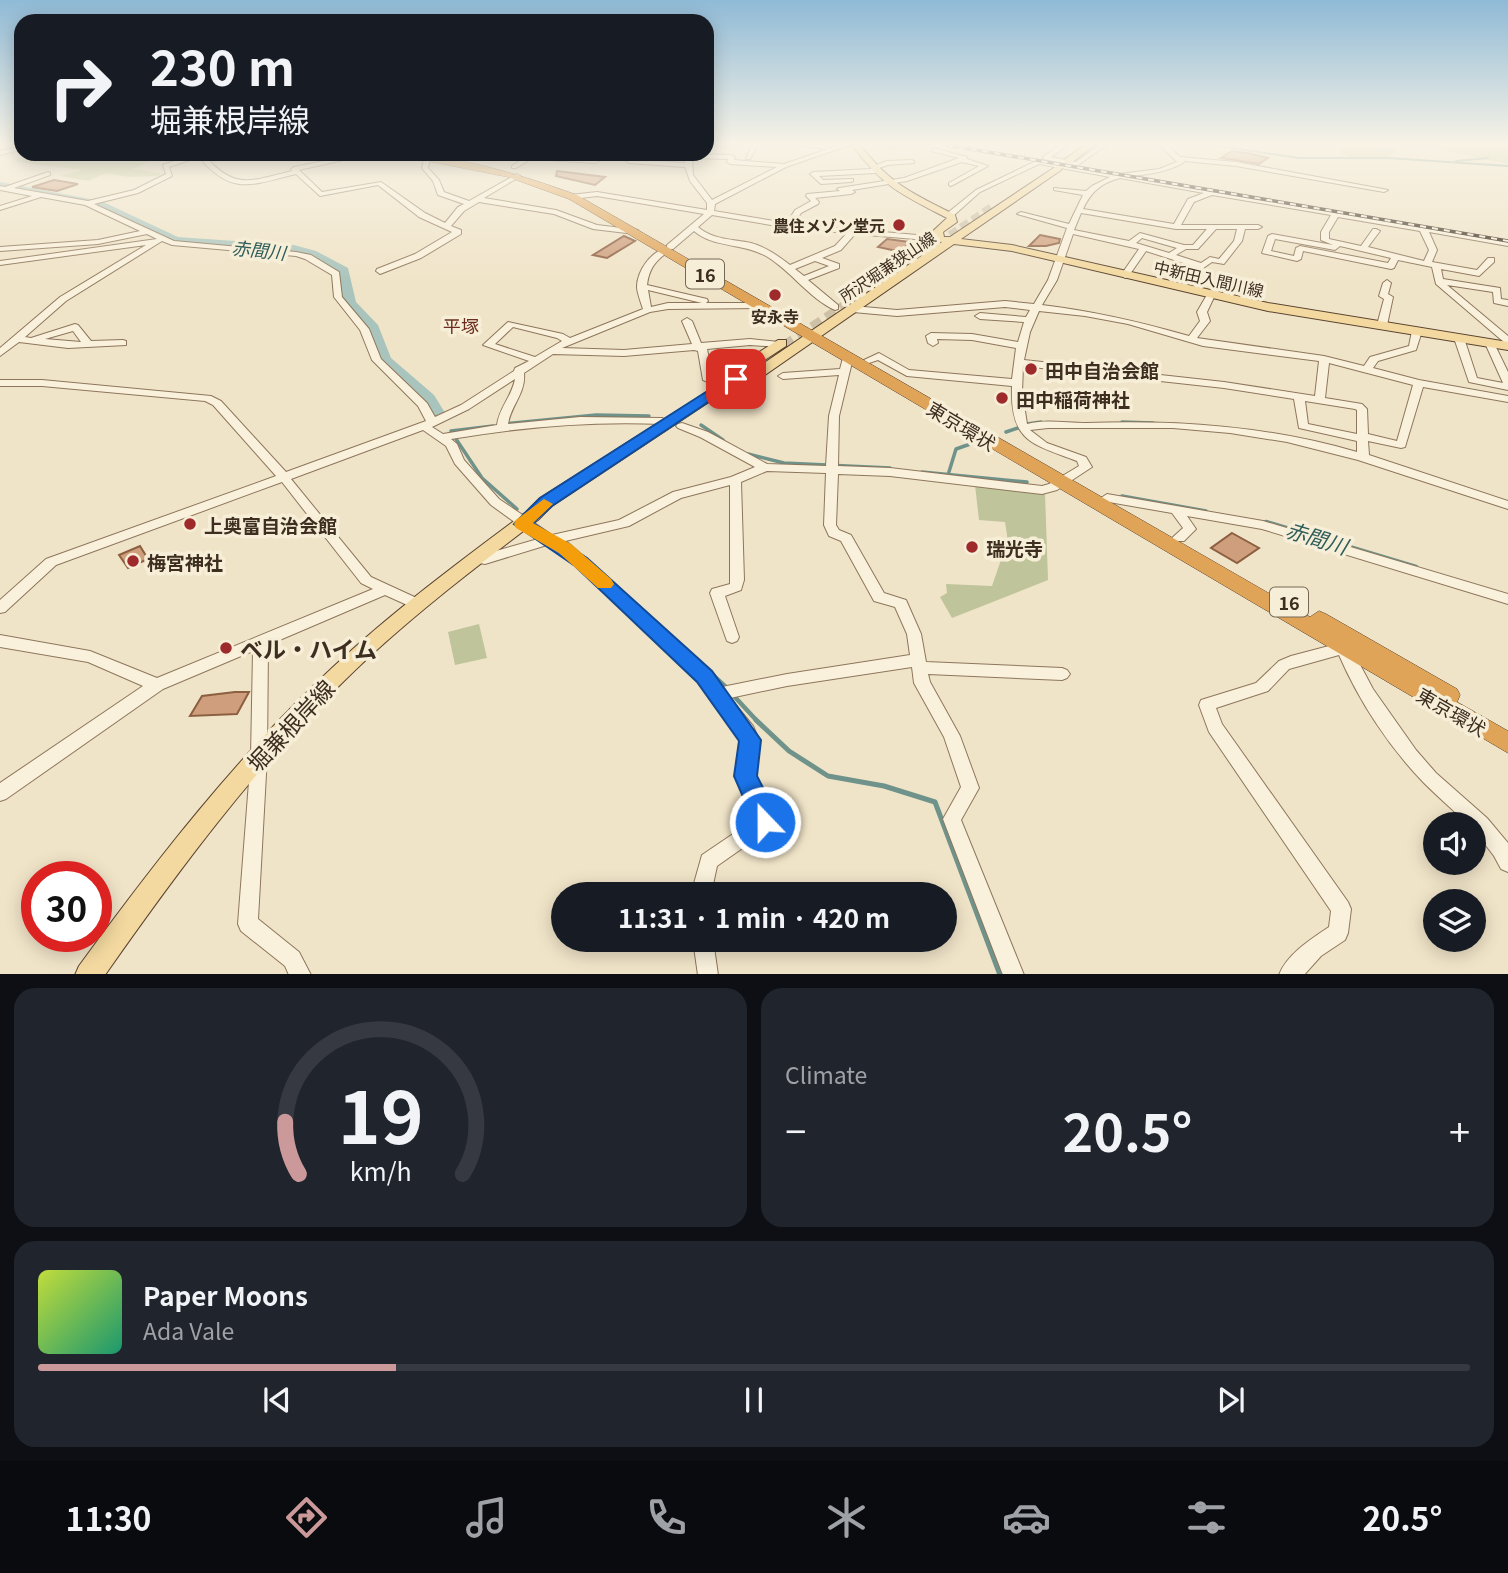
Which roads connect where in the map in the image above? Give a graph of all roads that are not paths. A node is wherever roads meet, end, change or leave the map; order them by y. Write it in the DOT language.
graph roads {
  1 [pos="18,190"];
  2 [pos="136,190"];
  3 [pos="317,190"];
  4 [pos="340,190"];
  5 [pos="389,190"];
  6 [pos="440,190"];
  7 [pos="489,190"];
  8 [pos="563,190"];
  9 [pos="700,190"];
  10 [pos="739,190"];
  11 [pos="831,190"];
  12 [pos="906,190"];
  13 [pos="1015,190"];
  14 [pos="1020,190"];
  15 [pos="1022,190"];
  16 [pos="1060,190"];
  17 [pos="1091,190"];
  18 [pos="1205,190"];
  19 [pos="1242,190"];
  20 [pos="978,191"];
  21 [pos="1214,192"];
  22 [pos="1089,194"];
  23 [pos="41,195"];
  24 [pos="577,196"];
  25 [pos="90,202"];
  26 [pos="472,202"];
  27 [pos="711,203"];
  28 [pos="995,207"];
  29 [pos="0,208"];
  30 [pos="1080,211"];
  31 [pos="710,213"];
  32 [pos="1021,214"];
  33 [pos="1336,214"];
  34 [pos="949,215"];
  35 [pos="969,218"];
  36 [pos="789,226"];
  37 [pos="446,227"];
  38 [pos="1175,227"];
  39 [pos="1242,227"];
  40 [pos="1258,227"];
  41 [pos="695,228"];
  42 [pos="1213,228"];
  43 [pos="1071,229"];
  44 [pos="1423,229"];
  45 [pos="1376,231"];
  46 [pos="147,232"];
  47 [pos="635,232"];
  48 [pos="853,232"];
  49 [pos="1508,237"];
  50 [pos="939,239"];
  51 [pos="159,240"];
  52 [pos="952,240"];
  53 [pos="1131,244"];
  54 [pos="1508,244"];
  55 [pos="1184,247"];
  56 [pos="1144,248"];
  57 [pos="1336,248"];
  58 [pos="1363,248"];
  59 [pos="0,249"];
  60 [pos="668,249"];
  61 [pos="1396,255"];
  62 [pos="1170,256"];
  63 [pos="815,258"];
  64 [pos="1059,258"];
  65 [pos="1491,260"];
  66 [pos="0,263"];
  67 [pos="1431,265"];
  68 [pos="790,268"];
  69 [pos="380,271"];
  70 [pos="1125,275"];
  71 [pos="804,279"];
  72 [pos="1438,280"];
  73 [pos="1387,283"];
  74 [pos="640,286"];
  75 [pos="1211,295"];
  76 [pos="1508,303"];
  77 [pos="711,304"];
  78 [pos="758,306"];
  79 [pos="835,307"];
  80 [pos="1037,308"];
  81 [pos="853,309"];
  82 [pos="648,310"];
  83 [pos="980,316"];
  84 [pos="1029,320"];
  85 [pos="687,321"];
  86 [pos="1382,325"];
  87 [pos="810,331"];
  88 [pos="1417,331"];
  89 [pos="1459,338"];
  90 [pos="18,340"];
  91 [pos="1191,340"];
  92 [pos="29,341"];
  93 [pos="570,342"];
  94 [pos="123,343"];
  95 [pos="933,343"];
  96 [pos="1490,343"];
  97 [pos="1508,343"];
  98 [pos="89,345"];
  99 [pos="779,345"];
  100 [pos="1021,346"];
  101 [pos="700,348"];
  102 [pos="551,351"];
  103 [pos="0,353"];
  104 [pos="1324,359"];
  105 [pos="536,360"];
  106 [pos="869,360"];
  107 [pos="1018,362"];
  108 [pos="847,365"];
  109 [pos="1367,369"];
  110 [pos="519,370"];
  111 [pos="783,376"];
  112 [pos="738,380"];
  113 [pos="0,383"];
  114 [pos="1018,383"];
  115 [pos="1419,383"];
  116 [pos="719,384"];
  117 [pos="1508,385"];
  118 [pos="1299,397"];
  119 [pos="1320,399"];
  120 [pos="1508,399"];
  121 [pos="662,421"];
  122 [pos="428,425"];
  123 [pos="502,425"];
  124 [pos="682,426"];
  125 [pos="1024,428"];
  126 [pos="443,437"];
  127 [pos="1363,437"];
  128 [pos="1363,458"];
  129 [pos="765,467"];
  130 [pos="831,467"];
  131 [pos="283,476"];
  132 [pos="735,480"];
  133 [pos="1065,480"];
  134 [pos="1107,498"];
  135 [pos="550,504"];
  136 [pos="1508,505"];
  137 [pos="1185,509"];
  138 [pos="527,520"];
  139 [pos="557,538"];
  140 [pos="1179,538"];
  141 [pos="474,558"];
  142 [pos="384,590"];
  143 [pos="1508,599"];
  144 [pos="416,604"];
  145 [pos="0,608"];
  146 [pos="732,637"];
  147 [pos="0,641"];
  148 [pos="261,643"];
  149 [pos="1344,648"];
  150 [pos="920,664"];
  151 [pos="1062,674"];
  152 [pos="158,685"];
  153 [pos="726,692"];
  154 [pos="1508,729"];
  155 [pos="1508,743"];
  156 [pos="259,756"];
  157 [pos="0,793"];
  158 [pos="1508,863"];
  159 [pos="704,882"];
  160 [pos="705,952"];
  161 [pos="89,974"];
  162 [pos="300,974"];
  163 [pos="708,974"];
  164 [pos="1014,974"];
  165 [pos="1290,974"];
  1 -- 23 [label="street"];
  2 -- 25 [label="street"];
  3 -- 4 [label="street"];
  5 -- 37 [label="street"];
  6 -- 26 [label="street"];
  7 -- 26 [label="street"];
  8 -- 24 [label="highway, 東京環状 / 16"];
  9 -- 27 [label="street"];
  10 -- 27 [label="street"];
  11 -- 36 [label="street"];
  12 -- 34 [label="main road"];
  13 -- 35 [label="main road, 所沢堀兼狭山線"];
  14 -- 28 [label="main road, 所沢堀兼狭山線"];
  15 -- 52 [label="main road, 所沢堀兼狭山線"];
  16 -- 22 [label="street"];
  17 -- 22 [label="street"];
  18 -- 21 [label="street"];
  19 -- 49 [label="street"];
  20 -- 34 [label="street"];
  21 -- 33 [label="street"];
  21 -- 38 [label="street"];
  22 -- 30 [label="street"];
  23 -- 25 [label="street"];
  23 -- 29 [label="street"];
  24 -- 31 [label="street"];
  24 -- 47 [label="highway, 東京環状 / 16"];
  24 -- 60 [label="highway, 東京環状 / 16"];
  25 -- 46 [label="street"];
  26 -- 37 [label="street"];
  26 -- 47 [label="street"];
  27 -- 31 [label="street"];
  30 -- 38 [label="street"];
  30 -- 43 [label="street"];
  31 -- 36 [label="street"];
  31 -- 41 [label="street"];
  32 -- 43 [label="street"];
  33 -- 44 [label="street"];
  33 -- 57 [label="street"];
  34 -- 35 [label="main road"];
  34 -- 50 [label="main road"];
  35 -- 50 [label="main road, 所沢堀兼狭山線"];
  36 -- 48 [label="street"];
  37 -- 69 [label="street"];
  38 -- 42 [label="street"];
  39 -- 40 [label="street"];
  39 -- 42 [label="street"];
  39 -- 62 [label="street"];
  41 -- 60 [label="street"];
  41 -- 68 [label="street"];
  42 -- 55 [label="street"];
  43 -- 53 [label="street"];
  43 -- 64 [label="street"];
  44 -- 54 [label="street"];
  44 -- 67 [label="street"];
  45 -- 58 [label="street"];
  46 -- 51 [label="street"];
  46 -- 59 [label="street"];
  47 -- 60 [label="highway, 東京環状 / 16"];
  48 -- 50 [label="street"];
  48 -- 63 [label="street"];
  50 -- 52 [label="main road, 中新田入間川線"];
  50 -- 79 [label="main road, 所沢堀兼狭山線"];
  51 -- 66 [label="street"];
  51 -- 90 [label="street"];
  51 -- 122 [label="street"];
  52 -- 64 [label="main road, 中新田入間川線"];
  52 -- 81 [label="main road, 所沢堀兼狭山線"];
  53 -- 55 [label="street"];
  53 -- 56 [label="street"];
  55 -- 62 [label="street"];
  56 -- 62 [label="street"];
  56 -- 70 [label="street"];
  57 -- 57 [label="street"];
  57 -- 58 [label="street"];
  57 -- 61 [label="street"];
  58 -- 61 [label="street"];
  60 -- 74 [label="street"];
  60 -- 78 [label="highway, 東京環状 / 16"];
  60 -- 87 [label="highway, 東京環状 / 16"];
  61 -- 67 [label="street"];
  63 -- 68 [label="street"];
  63 -- 71 [label="street"];
  64 -- 70 [label="main road, 中新田入間川線"];
  64 -- 80 [label="street"];
  65 -- 67 [label="street"];
  67 -- 72 [label="street"];
  68 -- 71 [label="street"];
  70 -- 75 [label="main road, 中新田入間川線"];
  71 -- 79 [label="street"];
  72 -- 76 [label="street"];
  72 -- 97 [label="street"];
  73 -- 86 [label="street"];
  74 -- 77 [label="street"];
  74 -- 82 [label="street"];
  75 -- 86 [label="main road, 中新田入間川線"];
  75 -- 91 [label="street"];
  77 -- 78 [label="street"];
  77 -- 82 [label="street"];
  78 -- 87 [label="highway, 東京環状 / 16"];
  79 -- 87 [label="main road, 所沢堀兼狭山線"];
  80 -- 81 [label="street"];
  80 -- 84 [label="street"];
  80 -- 91 [label="street"];
  81 -- 87 [label="main road, 所沢堀兼狭山線"];
  82 -- 93 [label="street"];
  83 -- 84 [label="street"];
  84 -- 100 [label="street"];
  85 -- 101 [label="street"];
  86 -- 88 [label="main road, 中新田入間川線"];
  87 -- 99 [label="main road, 堀兼根岸線"];
  87 -- 106 [label="highway, 東京環状 / 16"];
  87 -- 108 [label="highway, 東京環状 / 16"];
  87 -- 124 [label="main road, 堀兼根岸線"];
  88 -- 89 [label="main road, 中新田入間川線"];
  88 -- 109 [label="street"];
  89 -- 96 [label="main road, 中新田入間川線"];
  89 -- 117 [label="street"];
  90 -- 92 [label="street"];
  90 -- 103 [label="street"];
  91 -- 104 [label="street"];
  92 -- 98 [label="street"];
  92 -- 98 [label="street"];
  93 -- 102 [label="street"];
  93 -- 105 [label="street"];
  94 -- 98 [label="street"];
  95 -- 100 [label="street"];
  96 -- 97 [label="main road, 中新田入間川線"];
  96 -- 117 [label="street"];
  99 -- 101 [label="street"];
  99 -- 116 [label="main road, 堀兼根岸線"];
  100 -- 107 [label="street"];
  101 -- 102 [label="street"];
  101 -- 116 [label="street"];
  102 -- 105 [label="street"];
  104 -- 109 [label="street"];
  104 -- 119 [label="street"];
  105 -- 110 [label="street"];
  106 -- 114 [label="street"];
  106 -- 133 [label="highway, 東京環状 / 16"];
  107 -- 114 [label="street"];
  107 -- 118 [label="street"];
  108 -- 111 [label="street"];
  108 -- 130 [label="street"];
  108 -- 133 [label="highway, 東京環状 / 16"];
  109 -- 115 [label="street"];
  110 -- 122 [label="street"];
  110 -- 123 [label="street"];
  112 -- 135 [label="main road, 堀兼根岸線"];
  113 -- 131 [label="street"];
  114 -- 125 [label="street"];
  115 -- 120 [label="street"];
  115 -- 127 [label="street"];
  116 -- 121 [label="main road, 堀兼根岸線"];
  118 -- 119 [label="street"];
  118 -- 127 [label="street"];
  119 -- 127 [label="street"];
  121 -- 123 [label="street"];
  121 -- 135 [label="main road, 堀兼根岸線"];
  122 -- 126 [label="street"];
  122 -- 131 [label="street"];
  123 -- 126 [label="street"];
  124 -- 129 [label="street"];
  124 -- 135 [label="main road, 堀兼根岸線"];
  125 -- 128 [label="street"];
  125 -- 133 [label="street"];
  126 -- 138 [label="street"];
  127 -- 128 [label="street"];
  128 -- 136 [label="street"];
  129 -- 130 [label="street"];
  129 -- 132 [label="street"];
  130 -- 133 [label="street"];
  130 -- 150 [label="street"];
  131 -- 142 [label="street"];
  131 -- 145 [label="street"];
  132 -- 139 [label="street"];
  132 -- 146 [label="street"];
  133 -- 134 [label="highway, 東京環状 / 16"];
  133 -- 149 [label="highway, 東京環状 / 16"];
  134 -- 137 [label="street"];
  134 -- 140 [label="highway, 東京環状 / 16"];
  135 -- 138 [label="main road, 堀兼根岸線"];
  137 -- 140 [label="street"];
  137 -- 143 [label="street"];
  138 -- 139 [label="street"];
  138 -- 141 [label="main road, 堀兼根岸線"];
  139 -- 141 [label="street"];
  139 -- 153 [label="street"];
  140 -- 154 [label="highway, 東京環状 / 16"];
  141 -- 144 [label="main road, 堀兼根岸線"];
  142 -- 144 [label="street"];
  142 -- 148 [label="street"];
  144 -- 156 [label="main road, 堀兼根岸線"];
  147 -- 152 [label="street"];
  148 -- 152 [label="street"];
  148 -- 156 [label="street"];
  149 -- 155 [label="highway, 東京環状 / 16"];
  149 -- 158 [label="street"];
  149 -- 165 [label="street"];
  150 -- 151 [label="street"];
  150 -- 153 [label="street"];
  150 -- 164 [label="street"];
  152 -- 157 [label="street"];
  153 -- 159 [label="street"];
  156 -- 161 [label="main road, 堀兼根岸線"];
  156 -- 162 [label="street"];
  160 -- 163 [label="street"];
}
